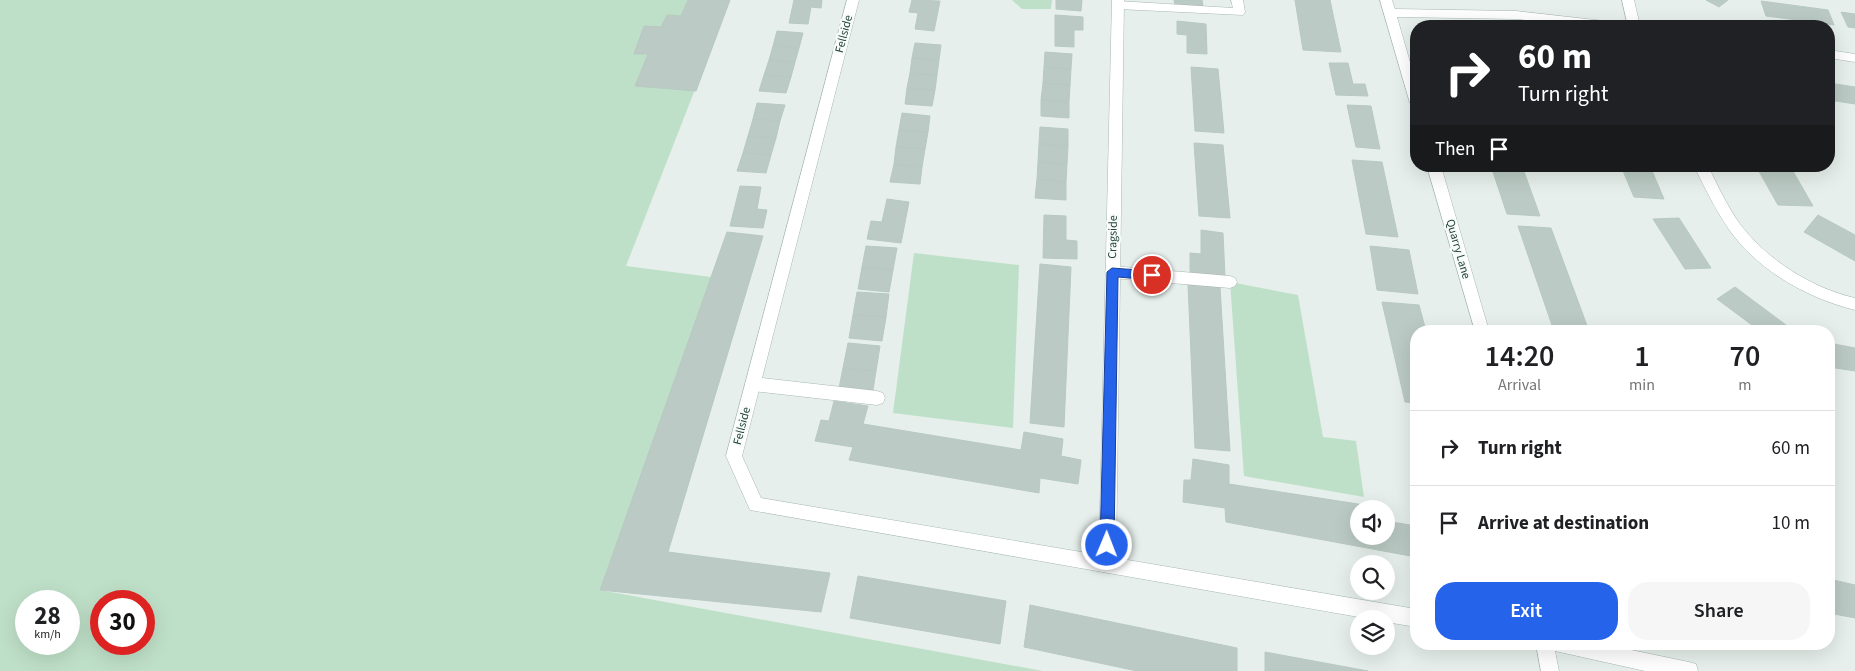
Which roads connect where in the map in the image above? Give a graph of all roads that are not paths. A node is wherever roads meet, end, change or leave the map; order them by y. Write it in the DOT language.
graph roads {
  1 [pos="853,0"];
  2 [pos="1237,0"];
  3 [pos="1386,0"];
  4 [pos="1628,0"];
  5 [pos="1118,2"];
  6 [pos="1389,13"];
  7 [pos="1564,20"];
  8 [pos="1633,20"];
  9 [pos="1835,55"];
  10 [pos="1855,58"];
  11 [pos="1410,83"];
  12 [pos="1436,172"];
  13 [pos="1704,172"];
  14 [pos="1112,272"];
  15 [pos="1230,282"];
  16 [pos="1855,304"];
  17 [pos="1480,325"];
  18 [pos="753,384"];
  19 [pos="878,398"];
  20 [pos="1107,565"];
  21 [pos="1410,617"];
  22 [pos="1546,650"];
  23 [pos="1588,650"];
  24 [pos="1550,671"];
  25 [pos="1688,671"];
  1 -- 18 [label="street, Fellside"];
  2 -- 5 [label="street"];
  3 -- 6 [label="street"];
  4 -- 8 [label="street"];
  5 -- 14 [label="street, Cragside"];
  6 -- 7 [label="street"];
  6 -- 11 [label="street"];
  9 -- 10 [label="street"];
  12 -- 17 [label="street, Quarry Lane"];
  13 -- 16 [label="street"];
  14 -- 15 [label="street"];
  14 -- 20 [label="street, Cragside"];
  18 -- 19 [label="street"];
  18 -- 20 [label="street, Fellside"];
  20 -- 21 [label="street"];
  22 -- 24 [label="street"];
  23 -- 25 [label="street"];
}
